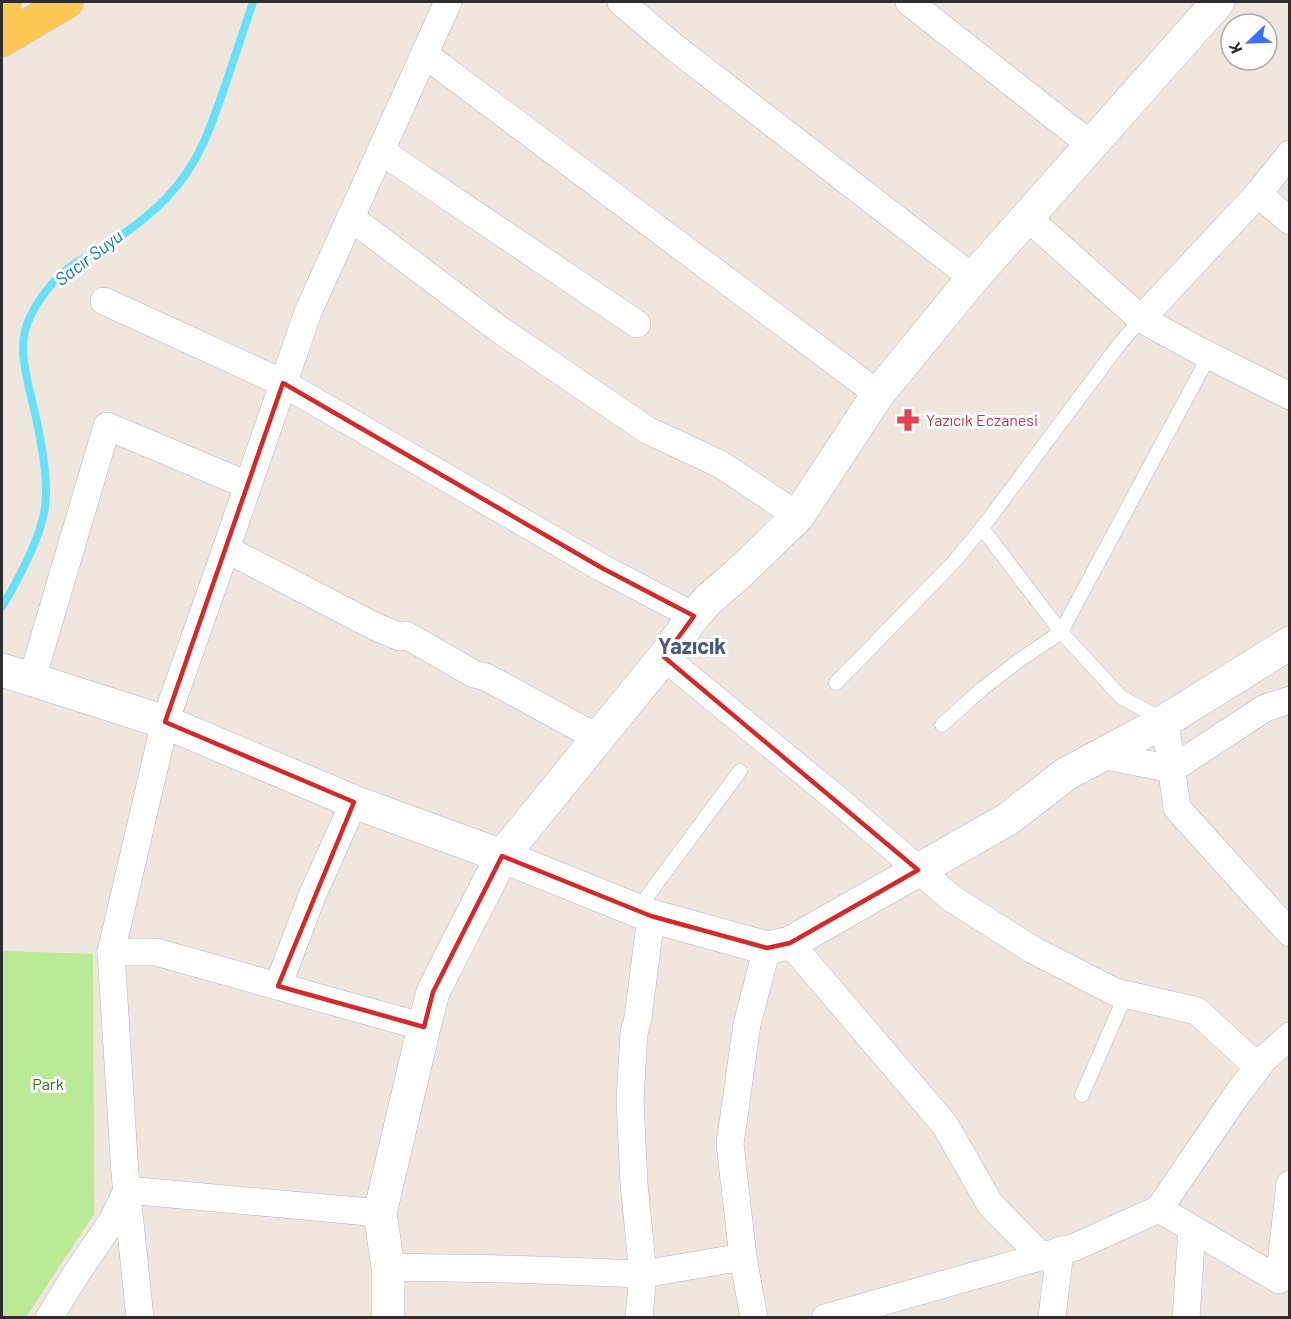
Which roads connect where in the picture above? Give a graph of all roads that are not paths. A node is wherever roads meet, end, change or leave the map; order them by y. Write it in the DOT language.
graph roads {
  1 [pos="67,2"];
  2 [pos="448,2"];
  3 [pos="621,2"];
  4 [pos="909,2"];
  5 [pos="1214,3"];
  6 [pos="2,40"];
  7 [pos="424,54"];
  8 [pos="1091,145"];
  9 [pos="381,151"];
  10 [pos="1290,154"];
  11 [pos="1258,194"];
  12 [pos="350,217"];
  13 [pos="1027,218"];
  14 [pos="1290,221"];
  15 [pos="973,278"];
  16 [pos="104,302"];
  17 [pos="1141,319"];
  18 [pos="637,324"];
  19 [pos="1209,356"];
  20 [pos="283,383"];
  21 [pos="878,394"];
  22 [pos="1290,396"];
  23 [pos="247,485"];
  24 [pos="798,516"];
  25 [pos="982,528"];
  26 [pos="226,549"];
  27 [pos="694,616"];
  28 [pos="1061,632"];
  29 [pos="1290,643"];
  30 [pos="664,657"];
  31 [pos="17,674"];
  32 [pos="836,683"];
  33 [pos="1290,699"];
  34 [pos="1165,721"];
  35 [pos="165,722"];
  36 [pos="942,724"];
  37 [pos="597,738"];
  38 [pos="1101,755"];
  39 [pos="1172,769"];
  40 [pos="740,771"];
  41 [pos="354,801"];
  42 [pos="502,856"];
  43 [pos="918,870"];
  44 [pos="644,913"];
  45 [pos="1290,933"];
  46 [pos="779,946"];
  47 [pos="111,952"];
  48 [pos="278,987"];
  49 [pos="1126,994"];
  50 [pos="424,1028"];
  51 [pos="1290,1036"];
  52 [pos="1258,1066"];
  53 [pos="1082,1095"];
  54 [pos="1290,1184"];
  55 [pos="127,1190"];
  56 [pos="1159,1209"];
  57 [pos="380,1213"];
  58 [pos="1192,1229"];
  59 [pos="1051,1253"];
  60 [pos="743,1257"];
  61 [pos="388,1267"];
  62 [pos="643,1274"];
  63 [pos="1284,1283"];
  64 [pos="49,1317"];
  65 [pos="140,1317"];
  66 [pos="388,1317"];
  67 [pos="639,1317"];
  68 [pos="754,1317"];
  69 [pos="825,1317"];
  70 [pos="1052,1317"];
  71 [pos="1186,1317"];
  1 -- 6 [label="main road"];
  2 -- 7 [label="street"];
  3 -- 15 [label="street"];
  4 -- 8 [label="street"];
  5 -- 8 [label="street"];
  7 -- 9 [label="street"];
  7 -- 21 [label="street"];
  8 -- 13 [label="street"];
  9 -- 12 [label="street"];
  9 -- 18 [label="street"];
  10 -- 11 [label="street"];
  11 -- 14 [label="street"];
  11 -- 17 [label="street"];
  12 -- 20 [label="street"];
  12 -- 24 [label="street"];
  13 -- 15 [label="street"];
  13 -- 17 [label="street"];
  15 -- 21 [label="street"];
  16 -- 20 [label="street"];
  17 -- 19 [label="street"];
  17 -- 25 [label="lane"];
  19 -- 22 [label="street"];
  19 -- 28 [label="lane"];
  20 -- 23 [label="street"];
  20 -- 27 [label="street"];
  21 -- 24 [label="street"];
  23 -- 26 [label="street"];
  23 -- 31 [label="street"];
  24 -- 27 [label="street"];
  25 -- 28 [label="lane"];
  25 -- 32 [label="lane"];
  26 -- 35 [label="street"];
  26 -- 37 [label="street"];
  27 -- 30 [label="street"];
  28 -- 34 [label="lane"];
  28 -- 36 [label="lane"];
  29 -- 34 [label="street"];
  30 -- 37 [label="street"];
  30 -- 43 [label="street"];
  31 -- 35 [label="street"];
  33 -- 39 [label="street"];
  34 -- 38 [label="street"];
  34 -- 39 [label="street"];
  35 -- 41 [label="street"];
  35 -- 47 [label="street"];
  37 -- 42 [label="street"];
  38 -- 39 [label="street"];
  38 -- 43 [label="street"];
  39 -- 45 [label="street"];
  40 -- 44 [label="lane"];
  41 -- 42 [label="street"];
  41 -- 48 [label="street"];
  42 -- 44 [label="street"];
  42 -- 50 [label="street"];
  43 -- 46 [label="street"];
  43 -- 49 [label="street"];
  44 -- 46 [label="street"];
  44 -- 62 [label="street"];
  46 -- 59 [label="street"];
  46 -- 60 [label="street"];
  47 -- 48 [label="street"];
  47 -- 55 [label="street"];
  48 -- 50 [label="street"];
  49 -- 52 [label="street"];
  49 -- 53 [label="lane"];
  50 -- 57 [label="street"];
  51 -- 52 [label="street"];
  52 -- 56 [label="street"];
  54 -- 63 [label="street"];
  55 -- 57 [label="street"];
  55 -- 64 [label="street"];
  55 -- 65 [label="street"];
  56 -- 58 [label="street"];
  56 -- 59 [label="street"];
  57 -- 61 [label="street"];
  58 -- 63 [label="street"];
  58 -- 71 [label="street"];
  59 -- 69 [label="street"];
  59 -- 70 [label="street"];
  60 -- 62 [label="street"];
  60 -- 68 [label="street"];
  61 -- 62 [label="street"];
  61 -- 66 [label="street"];
  62 -- 67 [label="street"];
}
